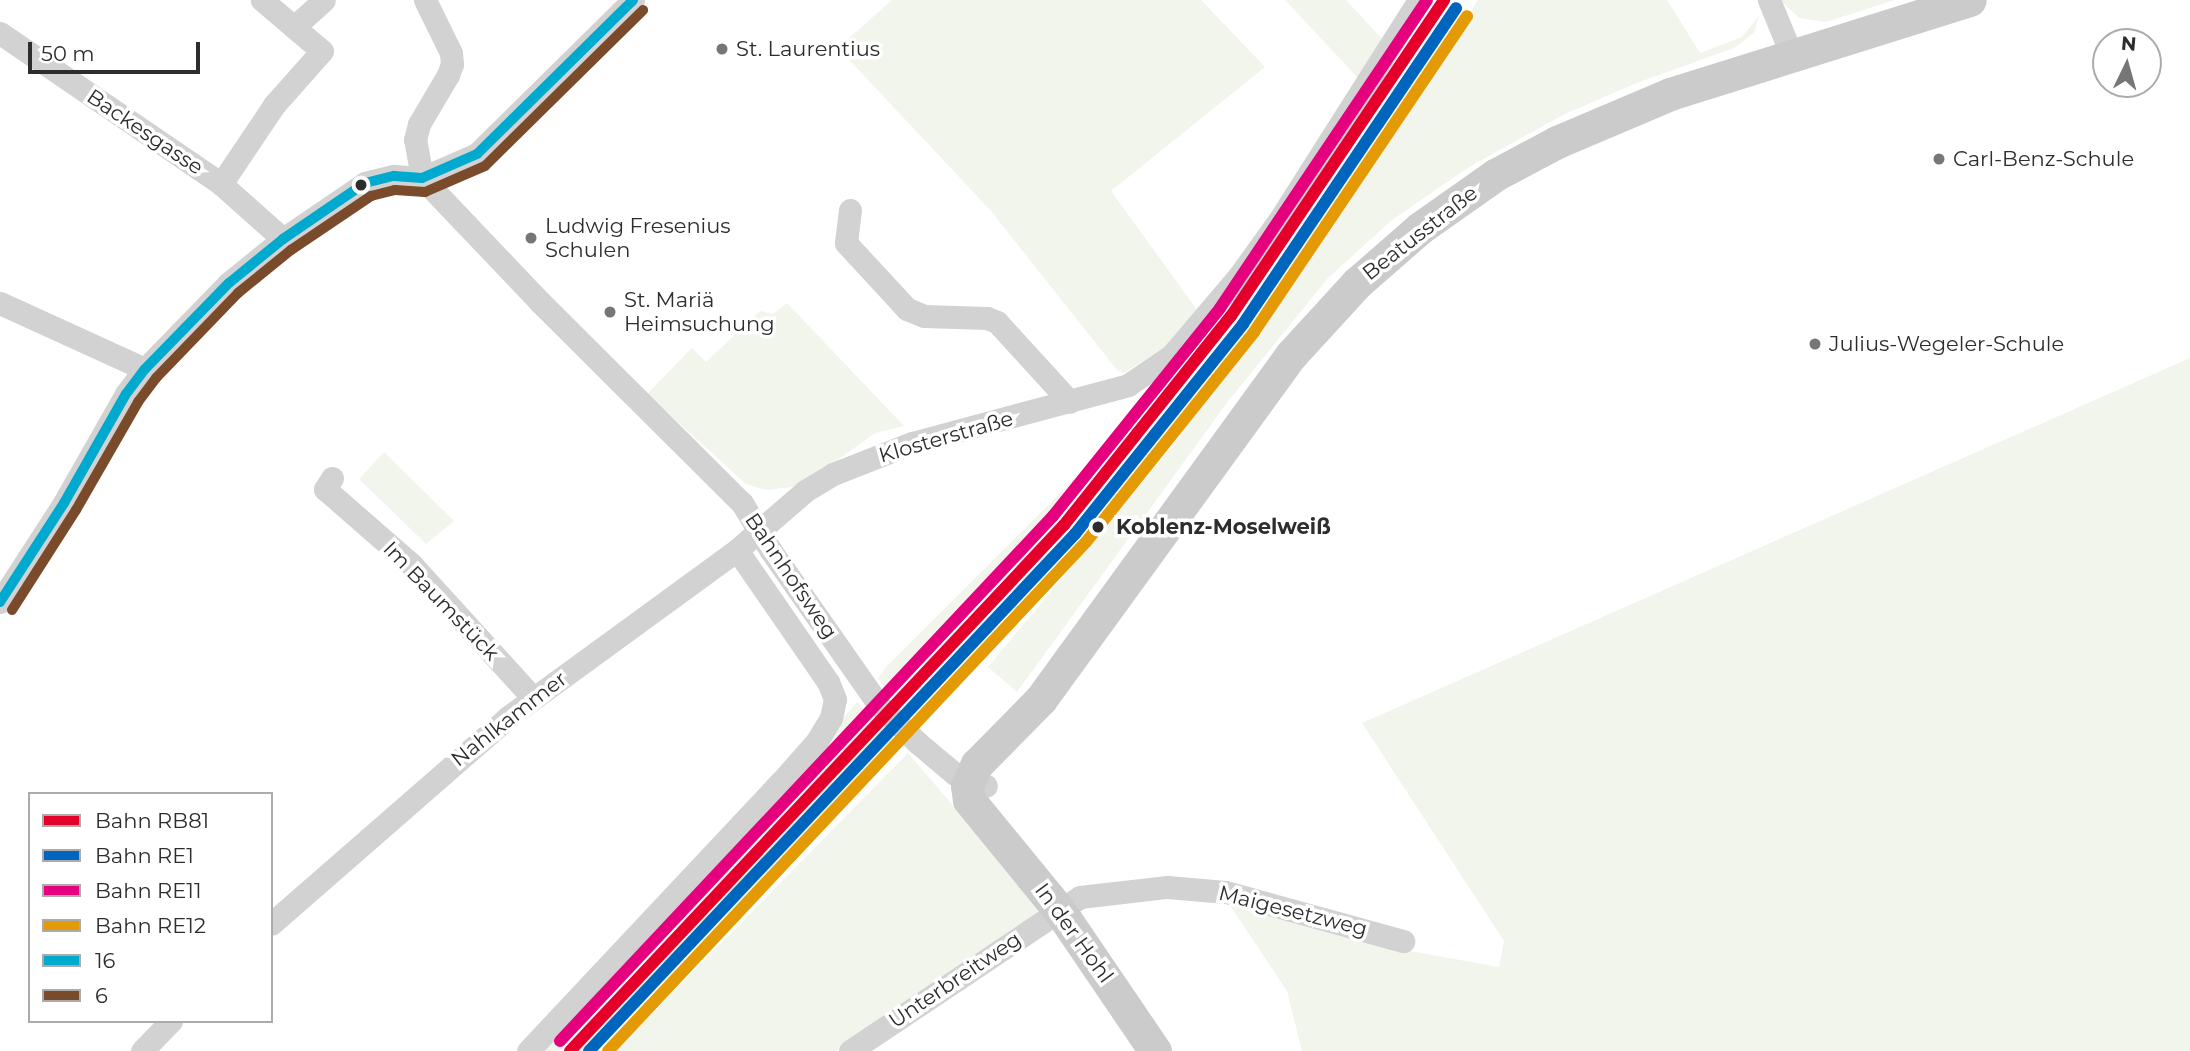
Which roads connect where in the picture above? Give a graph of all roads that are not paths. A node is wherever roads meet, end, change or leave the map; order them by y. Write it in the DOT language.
graph roads {
  1 [pos="262,0"];
  2 [pos="324,0"];
  3 [pos="425,0"];
  4 [pos="634,0"];
  5 [pos="1419,0"];
  6 [pos="1769,0"];
  7 [pos="1970,0"];
  8 [pos="294,27"];
  9 [pos="0,33"];
  10 [pos="1792,56"];
  11 [pos="422,178"];
  12 [pos="221,184"];
  13 [pos="850,210"];
  14 [pos="283,239"];
  15 [pos="0,303"];
  16 [pos="145,369"];
  17 [pos="1070,402"];
  18 [pos="332,478"];
  19 [pos="759,530"];
  20 [pos="737,550"];
  21 [pos="2,593"];
  22 [pos="533,698"];
  23 [pos="977,783"];
  24 [pos="1059,910"];
  25 [pos="273,922"];
  26 [pos="1403,941"];
  27 [pos="169,1023"];
  28 [pos="142,1051"];
  29 [pos="528,1051"];
  30 [pos="850,1051"];
  31 [pos="1155,1051"];
  1 -- 8 [label="street"];
  2 -- 8 [label="street"];
  3 -- 11 [label="street"];
  4 -- 11 [label="street"];
  5 -- 17 [label="street, Klosterstraße"];
  6 -- 10 [label="street"];
  7 -- 10 [label="street, Beatusstraße"];
  8 -- 12 [label="street"];
  9 -- 12 [label="street, Backesgasse"];
  10 -- 23 [label="street, Beatusstraße"];
  11 -- 14 [label="street"];
  11 -- 19 [label="street, Bahnhofsweg"];
  12 -- 14 [label="street, Backesgasse"];
  13 -- 17 [label="street"];
  14 -- 16 [label="street"];
  15 -- 16 [label="street"];
  16 -- 21 [label="street"];
  17 -- 19 [label="street, Klosterstraße"];
  18 -- 22 [label="street, Im Baumstück"];
  19 -- 20 [label="street, Nahlkammer"];
  19 -- 23 [label="street, Bahnhofsweg"];
  20 -- 22 [label="street, Nahlkammer"];
  20 -- 29 [label="street"];
  22 -- 25 [label="street, Nahlkammer"];
  23 -- 24 [label="street, In der Hohl"];
  24 -- 26 [label="street, Maigesetzweg"];
  24 -- 30 [label="street, Unterbreitweg"];
  24 -- 31 [label="street, In der Hohl"];
  27 -- 28 [label="street"];
}
